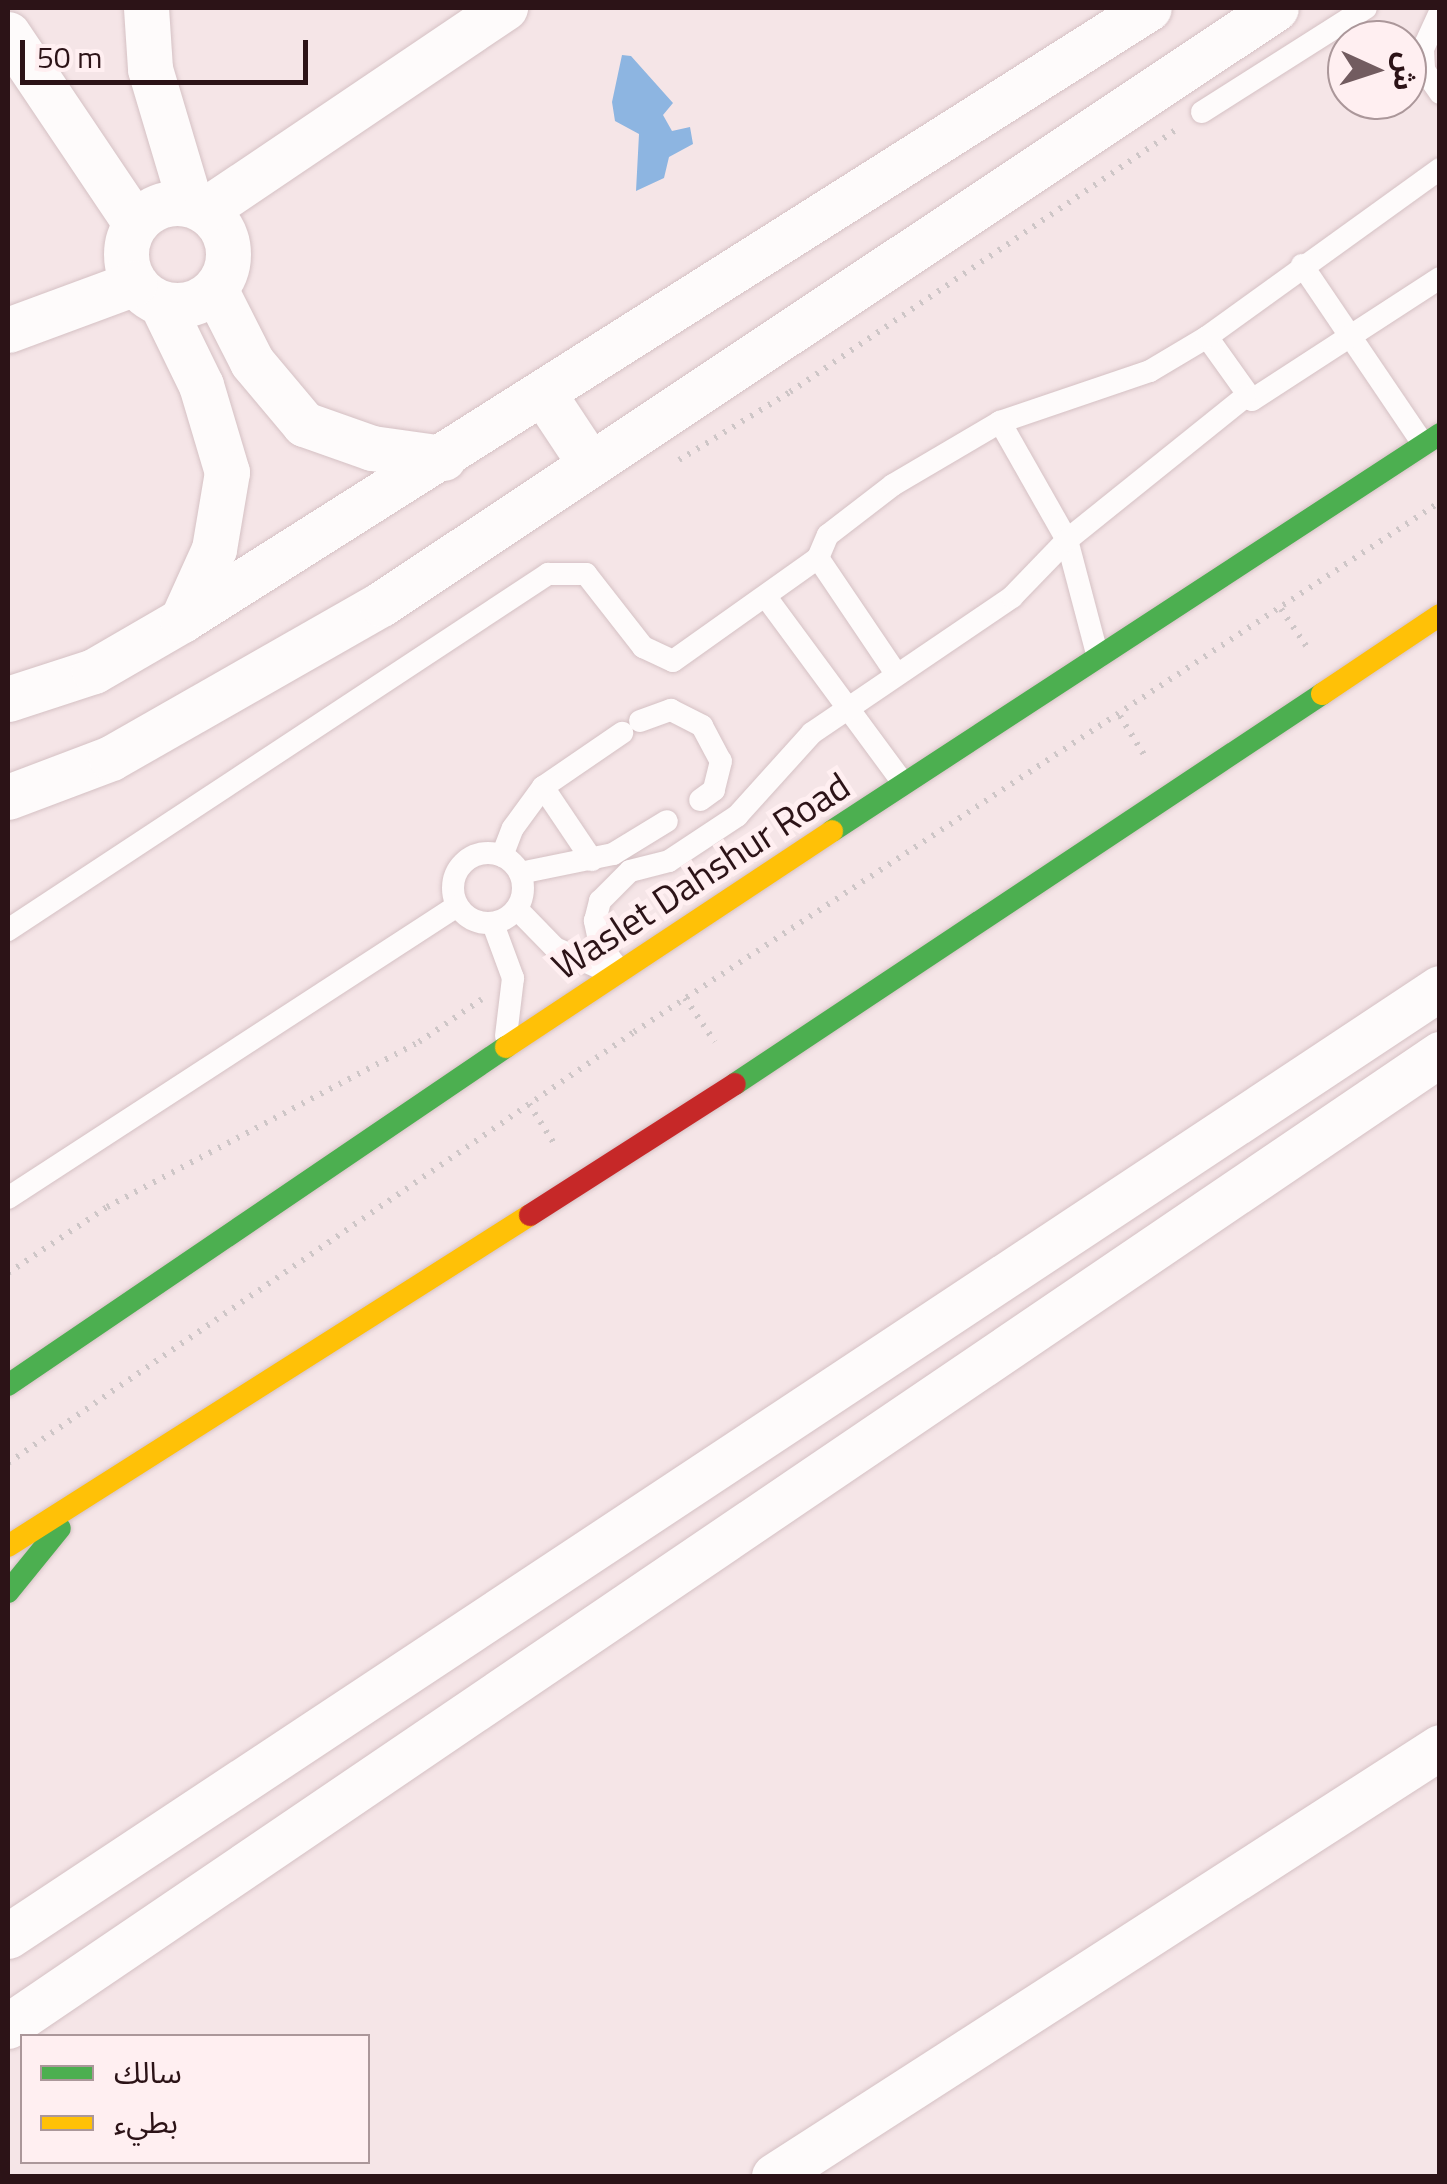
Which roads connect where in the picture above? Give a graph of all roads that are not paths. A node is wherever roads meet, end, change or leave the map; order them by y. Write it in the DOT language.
graph roads {
  1 [pos="146,8"];
  2 [pos="505,8"];
  3 [pos="1149,8"];
  4 [pos="1276,8"];
  5 [pos="1366,8"];
  6 [pos="1440,12"];
  7 [pos="8,34"];
  8 [pos="1440,93"];
  9 [pos="1202,112"];
  10 [pos="1440,169"];
  11 [pos="197,206"];
  12 [pos="135,223"];
  13 [pos="1302,264"];
  14 [pos="1440,278"];
  15 [pos="215,289"];
  16 [pos="148,293"];
  17 [pos="8,330"];
  18 [pos="1351,336"];
  19 [pos="1207,337"];
  20 [pos="545,396"];
  21 [pos="1244,397"];
  22 [pos="1000,422"];
  23 [pos="1431,439"];
  24 [pos="443,458"];
  25 [pos="590,464"];
  26 [pos="1068,540"];
  27 [pos="818,558"];
  28 [pos="766,597"];
  29 [pos="1440,614"];
  30 [pos="182,620"];
  31 [pos="1098,657"];
  32 [pos="895,672"];
  33 [pos="8,699"];
  34 [pos="848,707"];
  35 [pos="904,784"];
  36 [pos="543,787"];
  37 [pos="8,797"];
  38 [pos="700,800"];
  39 [pos="667,821"];
  40 [pos="502,856"];
  41 [pos="592,860"];
  42 [pos="520,873"];
  43 [pos="456,906"];
  44 [pos="517,909"];
  45 [pos="492,924"];
  46 [pos="8,930"];
  47 [pos="618,972"];
  48 [pos="1440,988"];
  49 [pos="501,1050"];
  50 [pos="1440,1054"];
  51 [pos="8,1198"];
  52 [pos="14,1378"];
  53 [pos="82,1497"];
  54 [pos="8,1546"];
  55 [pos="8,1592"];
  56 [pos="1440,1747"];
  57 [pos="8,1936"];
  58 [pos="8,2026"];
  59 [pos="774,2176"];
  1 -- 11 [label="street"];
  2 -- 11 [label="street"];
  3 -- 20 [label="street"];
  4 -- 25 [label="street"];
  5 -- 9 [label="lane"];
  6 -- 8 [label="lane"];
  7 -- 12 [label="street"];
  10 -- 13 [label="lane"];
  11 -- 12 [label="street"];
  11 -- 15 [label="street"];
  12 -- 16 [label="street"];
  13 -- 18 [label="lane"];
  13 -- 19 [label="lane"];
  14 -- 18 [label="lane"];
  15 -- 16 [label="street"];
  15 -- 24 [label="street"];
  16 -- 17 [label="street"];
  16 -- 30 [label="street"];
  18 -- 21 [label="lane"];
  18 -- 23 [label="lane"];
  19 -- 21 [label="lane"];
  19 -- 22 [label="lane"];
  20 -- 24 [label="street"];
  20 -- 25 [label="street"];
  21 -- 26 [label="lane"];
  22 -- 26 [label="lane"];
  22 -- 27 [label="lane"];
  23 -- 31 [label="main road, Waslet Dahshur Road"];
  24 -- 30 [label="street"];
  25 -- 37 [label="street"];
  26 -- 31 [label="lane"];
  26 -- 32 [label="lane"];
  27 -- 28 [label="lane"];
  27 -- 32 [label="lane"];
  28 -- 34 [label="lane"];
  28 -- 46 [label="lane"];
  29 -- 53 [label="main road"];
  30 -- 33 [label="street"];
  31 -- 35 [label="main road, Waslet Dahshur Road"];
  32 -- 34 [label="lane"];
  34 -- 35 [label="lane"];
  34 -- 47 [label="lane"];
  35 -- 47 [label="main road, Waslet Dahshur Road"];
  36 -- 38 [label="lane"];
  36 -- 40 [label="lane"];
  36 -- 41 [label="lane"];
  39 -- 41 [label="lane"];
  40 -- 42 [label="lane"];
  40 -- 43 [label="lane"];
  41 -- 42 [label="lane"];
  42 -- 44 [label="lane"];
  43 -- 45 [label="lane"];
  43 -- 51 [label="lane"];
  44 -- 45 [label="lane"];
  44 -- 47 [label="lane"];
  45 -- 49 [label="lane"];
  47 -- 49 [label="main road, Waslet Dahshur Road"];
  48 -- 57 [label="street"];
  49 -- 52 [label="main road, Waslet Dahshur Road"];
  50 -- 58 [label="street"];
  53 -- 54 [label="main road"];
  53 -- 55 [label="main road"];
  56 -- 59 [label="street"];
}
